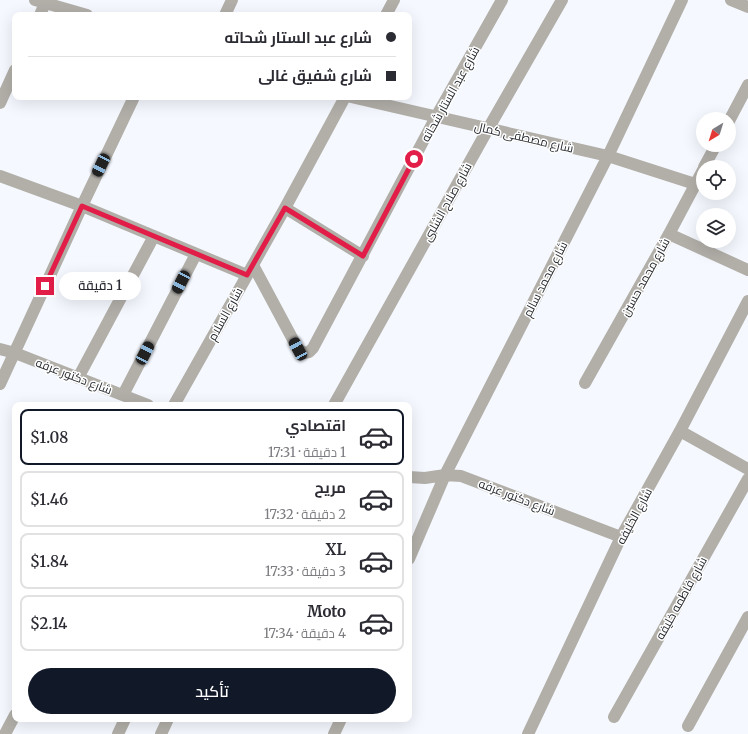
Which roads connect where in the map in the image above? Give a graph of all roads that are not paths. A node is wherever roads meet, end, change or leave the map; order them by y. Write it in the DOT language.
graph roads {
  1 [pos="232,0"];
  2 [pos="394,0"];
  3 [pos="502,0"];
  4 [pos="562,0"];
  5 [pos="682,0"];
  6 [pos="731,0"];
  7 [pos="40,1"];
  8 [pos="67,4"];
  9 [pos="748,6"];
  10 [pos="40,12"];
  11 [pos="81,12"];
  12 [pos="226,12"];
  13 [pos="388,12"];
  14 [pos="12,77"];
  15 [pos="748,85"];
  16 [pos="133,100"];
  17 [pos="343,100"];
  18 [pos="364,100"];
  19 [pos="0,103"];
  20 [pos="734,112"];
  21 [pos="436,117"];
  22 [pos="488,129"];
  23 [pos="608,156"];
  24 [pos="0,176"];
  25 [pos="695,184"];
  26 [pos="82,206"];
  27 [pos="285,208"];
  28 [pos="669,234"];
  29 [pos="154,236"];
  30 [pos="196,254"];
  31 [pos="363,256"];
  32 [pos="250,270"];
  33 [pos="748,270"];
  34 [pos="748,301"];
  35 [pos="0,349"];
  36 [pos="15,353"];
  37 [pos="78,378"];
  38 [pos="585,383"];
  39 [pos="0,384"];
  40 [pos="123,395"];
  41 [pos="140,402"];
  42 [pos="176,402"];
  43 [pos="336,402"];
  44 [pos="680,431"];
  45 [pos="748,469"];
  46 [pos="445,475"];
  47 [pos="412,477"];
  48 [pos="748,479"];
  49 [pos="621,537"];
  50 [pos="412,552"];
  51 [pos="748,617"];
  52 [pos="614,718"];
  53 [pos="12,721"];
  54 [pos="124,722"];
  55 [pos="167,722"];
  56 [pos="340,722"];
  57 [pos="688,726"];
  58 [pos="5,734"];
  59 [pos="118,734"];
  60 [pos="161,734"];
  61 [pos="334,734"];
  62 [pos="528,734"];
  1 -- 12 [label="street"];
  2 -- 13 [label="street"];
  3 -- 21 [label="street, شارع عبد الستار شحاته"];
  4 -- 22 [label="street, شارع صلاح الشلبى"];
  5 -- 23 [label="street, شارع محمد سالم"];
  6 -- 9 [label="street"];
  7 -- 8 [label="street"];
  7 -- 10 [label="street"];
  8 -- 11 [label="street"];
  14 -- 19 [label="street"];
  15 -- 20 [label="street"];
  16 -- 26 [label="street"];
  17 -- 27 [label="street, شارع السلام"];
  18 -- 21 [label="street, شارع مصطفى كمال"];
  21 -- 22 [label="street, شارع مصطفى كمال"];
  21 -- 31 [label="street, شارع عبد الستار شحاته"];
  22 -- 23 [label="street, شارع مصطفى كمال"];
  22 -- 43 [label="street, شارع صلاح الشلبى"];
  23 -- 25 [label="street, شارع مصطفى كمال"];
  23 -- 46 [label="street, شارع محمد سالم"];
  24 -- 26 [label="street"];
  25 -- 28 [label="street, شارع محمد حسين"];
  26 -- 29 [label="street"];
  26 -- 36 [label="street"];
  27 -- 31 [label="street"];
  27 -- 32 [label="street, شارع السلام"];
  28 -- 33 [label="street"];
  28 -- 38 [label="street, شارع محمد حسين"];
  29 -- 30 [label="street"];
  29 -- 37 [label="street"];
  30 -- 32 [label="street"];
  30 -- 40 [label="street"];
  31 -- 32 [label="street, شارع عبد الستار شحاته"];
  32 -- 42 [label="street, شارع السلام"];
  34 -- 44 [label="street, شارع الخليفه"];
  35 -- 36 [label="street, شارع دكتور عرفه"];
  36 -- 37 [label="street, شارع دكتور عرفه"];
  36 -- 39 [label="street"];
  37 -- 40 [label="street, شارع دكتور عرفه"];
  40 -- 41 [label="street, شارع دكتور عرفه"];
  44 -- 45 [label="street"];
  44 -- 49 [label="street, شارع الخليفه"];
  46 -- 47 [label="street, شارع دكتور عرفه"];
  46 -- 49 [label="street, شارع دكتور عرفه"];
  46 -- 50 [label="street, شارع محمد سالم"];
  48 -- 52 [label="street, شارع فاطمه خليفه"];
  49 -- 62 [label="street, شارع الخليفه"];
  51 -- 57 [label="street"];
  53 -- 58 [label="street"];
  54 -- 59 [label="street"];
  55 -- 60 [label="street"];
  56 -- 61 [label="street"];
}
